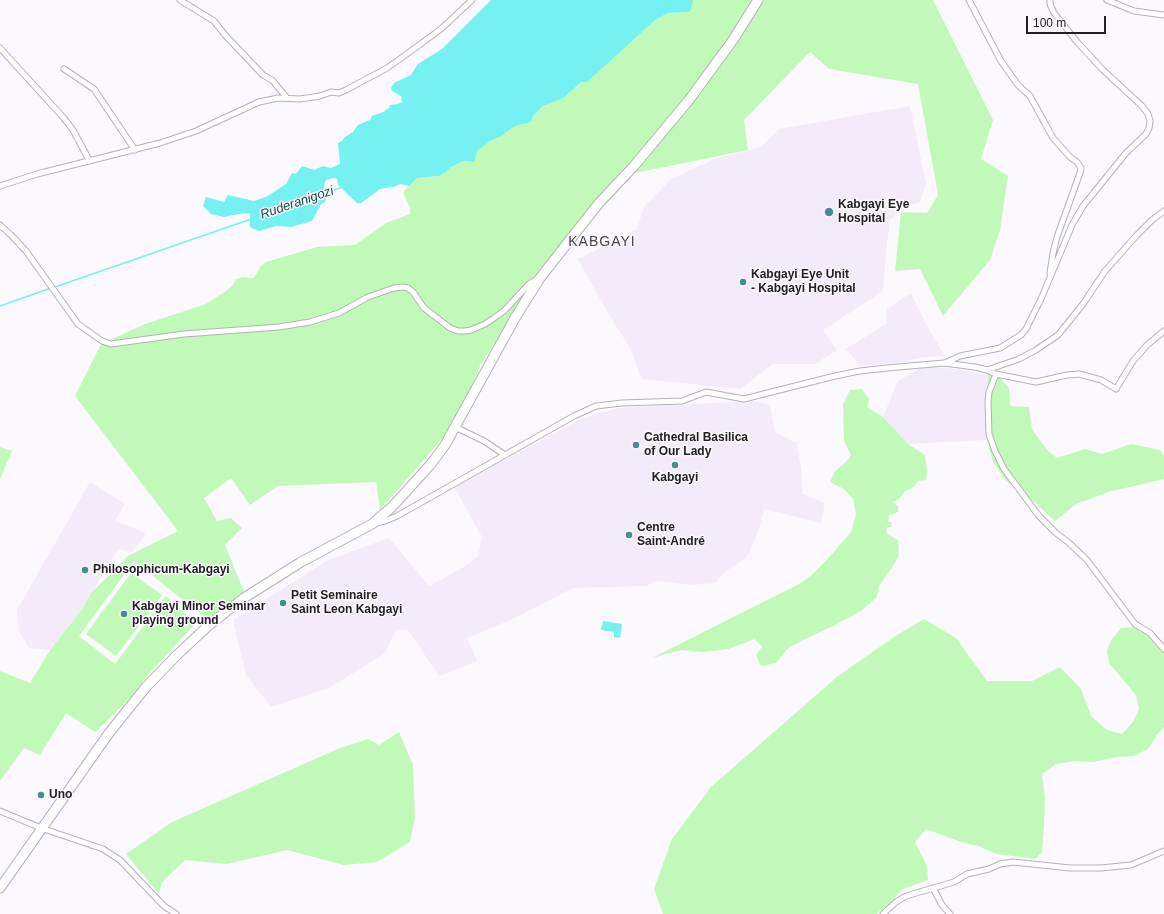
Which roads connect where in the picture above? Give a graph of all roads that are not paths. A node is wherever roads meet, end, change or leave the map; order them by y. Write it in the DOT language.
graph roads {
  1 [pos="180,0"];
  2 [pos="472,0"];
  3 [pos="758,0"];
  4 [pos="969,0"];
  5 [pos="1050,0"];
  6 [pos="1117,0"];
  7 [pos="1108,1"];
  8 [pos="1164,15"];
  9 [pos="0,48"];
  10 [pos="64,69"];
  11 [pos="286,98"];
  12 [pos="135,150"];
  13 [pos="89,160"];
  14 [pos="0,186"];
  15 [pos="1164,211"];
  16 [pos="0,225"];
  17 [pos="540,278"];
  18 [pos="1050,278"];
  19 [pos="1164,331"];
  20 [pos="944,363"];
  21 [pos="987,370"];
  22 [pos="996,374"];
  23 [pos="456,427"];
  24 [pos="506,455"];
  25 [pos="372,524"];
  26 [pos="1164,649"];
  27 [pos="0,811"];
  28 [pos="41,828"];
  29 [pos="1164,851"];
  30 [pos="0,888"];
  31 [pos="933,888"];
  32 [pos="176,914"];
  33 [pos="883,914"];
  34 [pos="950,914"];
  1 -- 11 [label="street"];
  2 -- 11 [label="street"];
  3 -- 17 [label="highway"];
  4 -- 18 [label="street"];
  5 -- 18 [label="street"];
  6 -- 7 [label="street"];
  7 -- 8 [label="street"];
  9 -- 13 [label="street"];
  10 -- 12 [label="street"];
  11 -- 12 [label="street"];
  12 -- 13 [label="street"];
  13 -- 14 [label="street"];
  15 -- 21 [label="street"];
  16 -- 17 [label="street"];
  17 -- 23 [label="highway"];
  18 -- 20 [label="street"];
  19 -- 22 [label="street"];
  20 -- 21 [label="street"];
  20 -- 24 [label="street"];
  21 -- 22 [label="street"];
  22 -- 26 [label="street"];
  23 -- 24 [label="street"];
  23 -- 25 [label="highway"];
  24 -- 25 [label="street"];
  25 -- 28 [label="highway"];
  27 -- 28 [label="street"];
  28 -- 30 [label="highway"];
  28 -- 32 [label="street"];
  29 -- 31 [label="street"];
  31 -- 33 [label="street"];
  31 -- 34 [label="street"];
}
